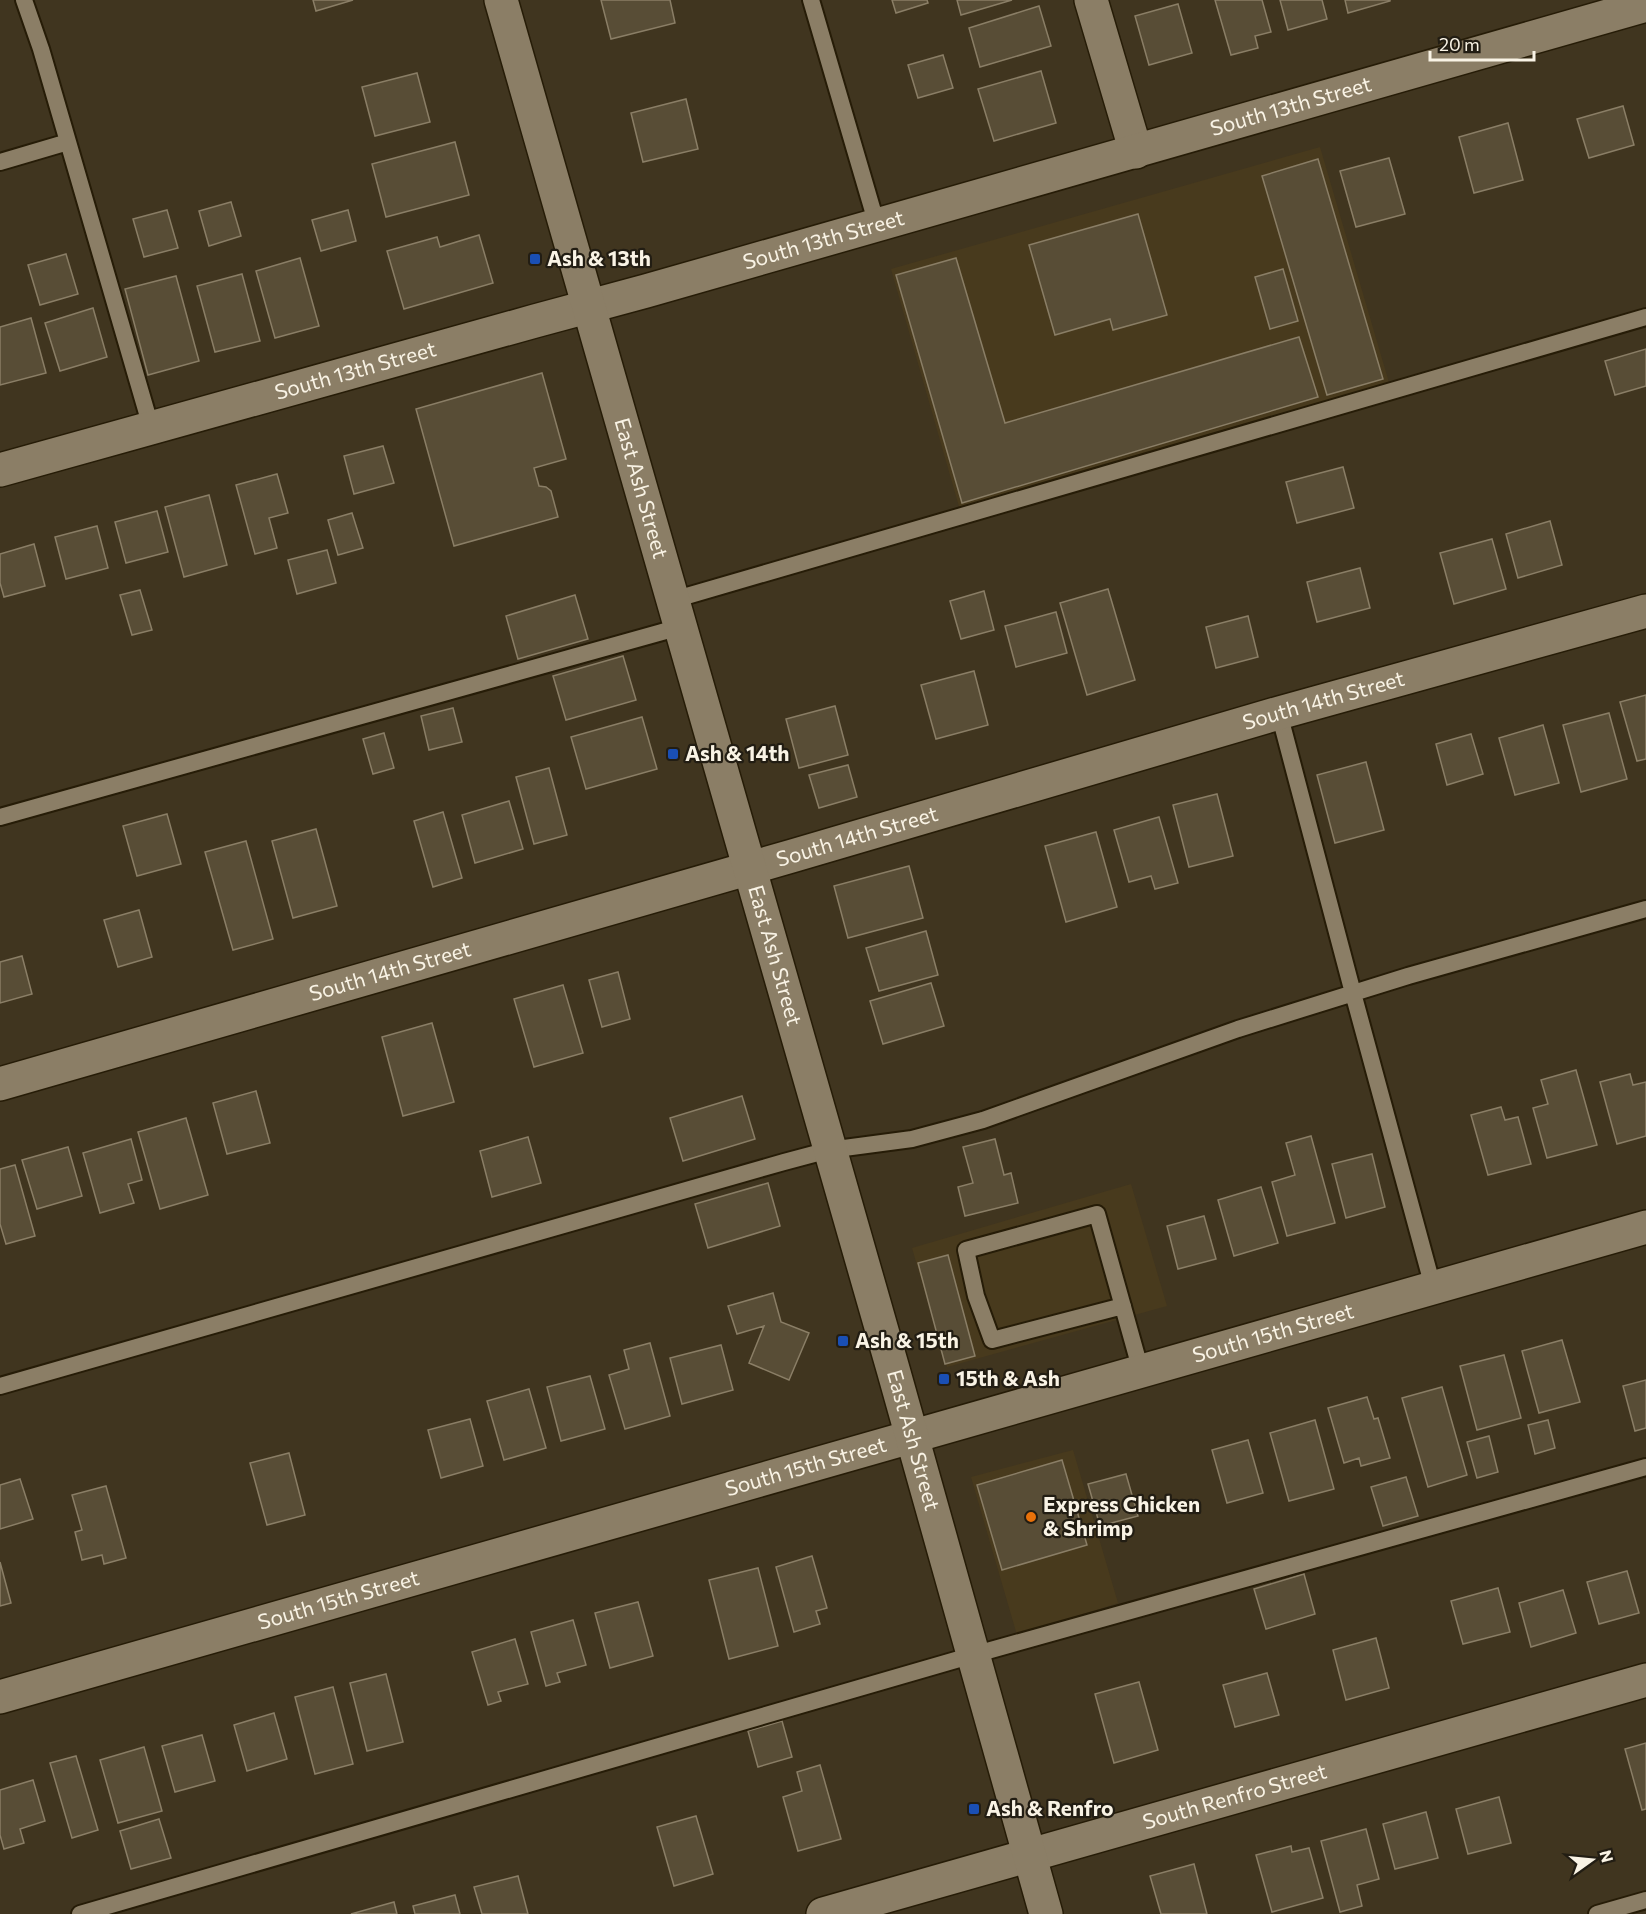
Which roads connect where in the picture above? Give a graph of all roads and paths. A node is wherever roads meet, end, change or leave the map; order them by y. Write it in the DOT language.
graph roads {
  1 [pos="24,0"];
  2 [pos="501,0"];
  3 [pos="811,0"];
  4 [pos="1091,0"];
  5 [pos="1642,11"];
  6 [pos="68,142"];
  7 [pos="1136,152"];
  8 [pos="0,162"];
  9 [pos="877,225"];
  10 [pos="588,307"];
  11 [pos="1646,317"];
  12 [pos="151,427"];
  13 [pos="0,470"];
  14 [pos="1646,610"];
  15 [pos="676,614"];
  16 [pos="1279,713"];
  17 [pos="0,817"];
  18 [pos="750,868"];
  19 [pos="1646,909"];
  20 [pos="1353,993"];
  21 [pos="0,1084"];
  22 [pos="829,1150"];
  23 [pos="1646,1227"];
  24 [pos="1433,1287"];
  25 [pos="1124,1306"];
  26 [pos="1141,1371"];
  27 [pos="0,1386"];
  28 [pos="911,1437"];
  29 [pos="1646,1467"];
  30 [pos="973,1655"];
  31 [pos="1646,1680"];
  32 [pos="0,1697"];
  33 [pos="1029,1855"];
  34 [pos="1646,1900"];
  35 [pos="80,1914"];
  36 [pos="823,1914"];
  37 [pos="1046,1914"];
  38 [pos="1597,1914"];
  1 -- 6 [label="lane"];
  2 -- 10 [label="street, East Ash Street"];
  3 -- 9 [label="lane"];
  4 -- 7 [label="street"];
  5 -- 7 [label="street, South 13th Street"];
  6 -- 8 [label="lane"];
  6 -- 12 [label="lane"];
  7 -- 9 [label="street, South 13th Street"];
  9 -- 10 [label="street, South 13th Street"];
  10 -- 12 [label="street, South 13th Street"];
  10 -- 15 [label="street, East Ash Street"];
  11 -- 15 [label="lane"];
  12 -- 13 [label="street, South 13th Street"];
  14 -- 16 [label="street, South 14th Street"];
  15 -- 17 [label="lane"];
  15 -- 18 [label="street, East Ash Street"];
  16 -- 18 [label="street, South 14th Street"];
  16 -- 20 [label="lane"];
  18 -- 21 [label="street, South 14th Street"];
  18 -- 22 [label="street, East Ash Street"];
  19 -- 20 [label="lane"];
  20 -- 22 [label="lane"];
  20 -- 24 [label="lane"];
  22 -- 27 [label="lane"];
  22 -- 28 [label="street, East Ash Street"];
  23 -- 24 [label="street, South 15th Street"];
  24 -- 26 [label="street, South 15th Street"];
  25 -- 25 [label="lane"];
  25 -- 26 [label="lane"];
  26 -- 28 [label="street, South 15th Street"];
  28 -- 30 [label="street, East Ash Street"];
  28 -- 32 [label="street, South 15th Street"];
  29 -- 30 [label="lane"];
  30 -- 33 [label="street, East Ash Street"];
  30 -- 35 [label="lane"];
  31 -- 33 [label="street, South Renfro Street"];
  33 -- 36 [label="street, South Renfro Street"];
  33 -- 37 [label="street, East Ash Street"];
  34 -- 38 [label="lane"];
}
